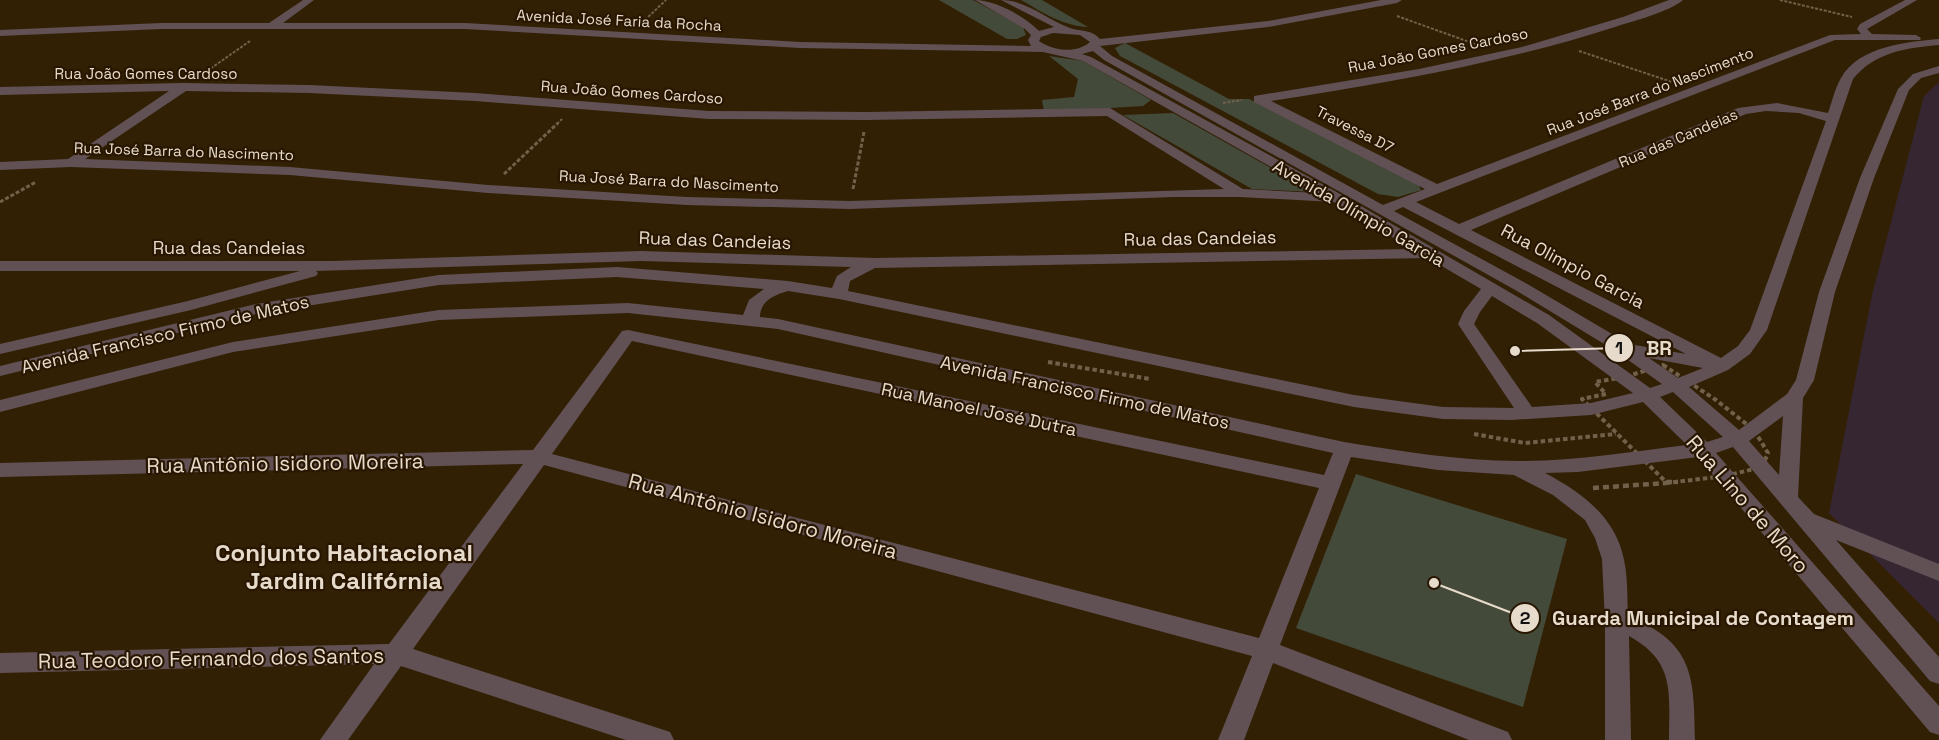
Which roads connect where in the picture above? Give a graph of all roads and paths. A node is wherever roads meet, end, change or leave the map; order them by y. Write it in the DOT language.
graph roads {
  1 [pos="309,0"];
  2 [pos="666,0"];
  3 [pos="981,0"];
  4 [pos="1006,0"];
  5 [pos="1397,0"];
  6 [pos="1678,0"];
  7 [pos="1780,0"];
  8 [pos="1912,0"];
  9 [pos="1368,6"];
  10 [pos="1871,22"];
  11 [pos="273,26"];
  12 [pos="1077,31"];
  13 [pos="0,33"];
  14 [pos="1182,34"];
  15 [pos="627,36"];
  16 [pos="1036,36"];
  17 [pos="1868,36"];
  18 [pos="1939,40"];
  19 [pos="1556,42"];
  20 [pos="1095,44"];
  21 [pos="912,46"];
  22 [pos="1044,49"];
  23 [pos="1059,52"];
  24 [pos="1506,56"];
  25 [pos="1939,69"];
  26 [pos="183,87"];
  27 [pos="0,91"];
  28 [pos="1698,91"];
  29 [pos="1258,99"];
  30 [pos="1198,105"];
  31 [pos="576,106"];
  32 [pos="867,116"];
  33 [pos="1833,119"];
  34 [pos="71,163"];
  35 [pos="0,166"];
  36 [pos="488,189"];
  37 [pos="1438,190"];
  38 [pos="1239,193"];
  39 [pos="1337,198"];
  40 [pos="1405,202"];
  41 [pos="850,205"];
  42 [pos="1382,210"];
  43 [pos="1461,229"];
  44 [pos="1429,253"];
  45 [pos="800,262"];
  46 [pos="876,263"];
  47 [pos="0,266"];
  48 [pos="333,266"];
  49 [pos="788,286"];
  50 [pos="841,286"];
  51 [pos="1490,288"];
  52 [pos="753,321"];
  53 [pos="1620,346"];
  54 [pos="0,349"];
  55 [pos="1722,366"];
  56 [pos="0,371"];
  57 [pos="1677,386"];
  58 [pos="1647,395"];
  59 [pos="1794,398"];
  60 [pos="0,406"];
  61 [pos="1527,413"];
  62 [pos="1737,438"];
  63 [pos="1344,448"];
  64 [pos="1703,450"];
  65 [pos="538,457"];
  66 [pos="1517,468"];
  67 [pos="0,470"];
  68 [pos="1330,483"];
  69 [pos="1667,483"];
  70 [pos="1560,490"];
  71 [pos="1788,497"];
  72 [pos="1808,519"];
  73 [pos="1939,573"];
  74 [pos="1617,621"];
  75 [pos="1267,650"];
  76 [pos="396,654"];
  77 [pos="0,663"];
  78 [pos="1939,674"];
  79 [pos="1939,724"];
  80 [pos="333,740"];
  81 [pos="661,740"];
  82 [pos="1231,740"];
  83 [pos="1499,740"];
  84 [pos="1618,740"];
  85 [pos="1682,740"];
  1 -- 11 [label="street"];
  2 -- 15 [label="path"];
  3 -- 16 [label="street"];
  4 -- 12 [label="street"];
  5 -- 9 [label="street"];
  6 -- 19 [label="street, Rua João Gomes Cardoso"];
  7 -- 10 [label="path"];
  8 -- 10 [label="street"];
  9 -- 14 [label="street"];
  9 -- 24 [label="path"];
  10 -- 17 [label="street"];
  11 -- 13 [label="street, Avenida José Faria da Rocha"];
  11 -- 15 [label="street, Avenida José Faria da Rocha"];
  11 -- 26 [label="path"];
  12 -- 14 [label="street"];
  12 -- 16 [label="street, Avenida José Faria da Rocha"];
  12 -- 20 [label="street, Avenida Olímpio Garcia"];
  14 -- 20 [label="street"];
  15 -- 21 [label="street, Avenida José Faria da Rocha"];
  16 -- 21 [label="street, Avenida José Faria da Rocha"];
  16 -- 22 [label="street"];
  17 -- 18 [label="street, Rua José Barra do Nascimento"];
  17 -- 28 [label="street, Rua José Barra do Nascimento"];
  18 -- 33 [label="street, Avenida Francisco Firmo de Matos"];
  19 -- 24 [label="street, Rua João Gomes Cardoso"];
  19 -- 28 [label="path"];
  20 -- 23 [label="street"];
  20 -- 30 [label="street, Avenida Olímpio Garcia"];
  21 -- 22 [label="street, Avenida José Faria da Rocha"];
  22 -- 23 [label="street, Avenida Olímpio Garcia"];
  23 -- 39 [label="street, Avenida Olímpio Garcia"];
  24 -- 29 [label="street, Rua João Gomes Cardoso"];
  25 -- 59 [label="street, Avenida Francisco Firmo de Matos"];
  26 -- 27 [label="street, Rua João Gomes Cardoso"];
  26 -- 31 [label="street, Rua João Gomes Cardoso"];
  26 -- 34 [label="street"];
  28 -- 37 [label="street, Rua José Barra do Nascimento"];
  29 -- 30 [label="path"];
  29 -- 37 [label="street, Travessa D7"];
  30 -- 42 [label="street, Avenida Olímpio Garcia"];
  31 -- 32 [label="street, Rua João Gomes Cardoso"];
  31 -- 36 [label="path"];
  32 -- 38 [label="street, Rua João Gomes Cardoso"];
  32 -- 41 [label="path"];
  33 -- 43 [label="street, Rua das Candeias"];
  33 -- 55 [label="street, Avenida Francisco Firmo de Matos"];
  34 -- 35 [label="street, Rua José Barra do Nascimento"];
  34 -- 36 [label="street, Rua José Barra do Nascimento"];
  36 -- 41 [label="street, Rua José Barra do Nascimento"];
  37 -- 40 [label="street, Rua José Barra do Nascimento"];
  38 -- 39 [label="street, Rua José Barra do Nascimento"];
  38 -- 41 [label="street, Rua José Barra do Nascimento"];
  39 -- 44 [label="street, Avenida Olímpio Garcia"];
  40 -- 42 [label="street, Rua José Barra do Nascimento"];
  40 -- 43 [label="street, Rua Olimpio Garcia"];
  42 -- 53 [label="street, Avenida Olímpio Garcia"];
  43 -- 55 [label="street, Rua Olimpio Garcia"];
  44 -- 46 [label="street, Rua das Candeias"];
  44 -- 51 [label="street, Avenida Olímpio Garcia"];
  45 -- 46 [label="street, Rua das Candeias"];
  45 -- 48 [label="street, Rua das Candeias"];
  45 -- 50 [label="street"];
  46 -- 50 [label="street"];
  47 -- 48 [label="street, Rua das Candeias"];
  48 -- 54 [label="street"];
  49 -- 50 [label="street, Avenida Francisco Firmo de Matos"];
  49 -- 52 [label="street"];
  49 -- 56 [label="street, Avenida Francisco Firmo de Matos"];
  50 -- 61 [label="street, Avenida Francisco Firmo de Matos"];
  51 -- 58 [label="street, Avenida Olímpio Garcia"];
  51 -- 61 [label="street"];
  52 -- 60 [label="street, Avenida Francisco Firmo de Matos"];
  52 -- 63 [label="street, Avenida Francisco Firmo de Matos"];
  53 -- 55 [label="street"];
  53 -- 57 [label="street, Avenida Olímpio Garcia"];
  55 -- 57 [label="street, Avenida Francisco Firmo de Matos"];
  57 -- 58 [label="street, Avenida Francisco Firmo de Matos"];
  57 -- 62 [label="street, Rua Lino de Moro"];
  58 -- 61 [label="street, Avenida Francisco Firmo de Matos"];
  58 -- 64 [label="street, Rua Lino de Moro"];
  59 -- 62 [label="street, Avenida Francisco Firmo de Matos"];
  59 -- 71 [label="street"];
  62 -- 64 [label="street, Avenida Francisco Firmo de Matos"];
  62 -- 71 [label="street, Rua Lino de Moro"];
  63 -- 66 [label="street, Avenida Francisco Firmo de Matos"];
  63 -- 68 [label="street"];
  64 -- 66 [label="street, Avenida Francisco Firmo de Matos"];
  64 -- 79 [label="street, Rua Lino de Moro"];
  65 -- 67 [label="street, Rua Antônio Isidoro Moreira"];
  65 -- 68 [label="street, Rua Manoel José Dutra"];
  65 -- 75 [label="street, Rua Antônio Isidoro Moreira"];
  65 -- 76 [label="street"];
  66 -- 70 [label="street"];
  68 -- 75 [label="street"];
  69 -- 70 [label="path"];
  70 -- 74 [label="street"];
  71 -- 72 [label="street, Rua Lino de Moro"];
  72 -- 73 [label="street"];
  72 -- 78 [label="street, Rua Lino de Moro"];
  74 -- 84 [label="street"];
  74 -- 85 [label="street"];
  75 -- 82 [label="street"];
  75 -- 83 [label="street, Rua Antônio Isidoro Moreira"];
  76 -- 77 [label="street, Rua Teodoro Fernando dos Santos"];
  76 -- 80 [label="street"];
  76 -- 81 [label="street, Rua Teodoro Fernando dos Santos"];
}
